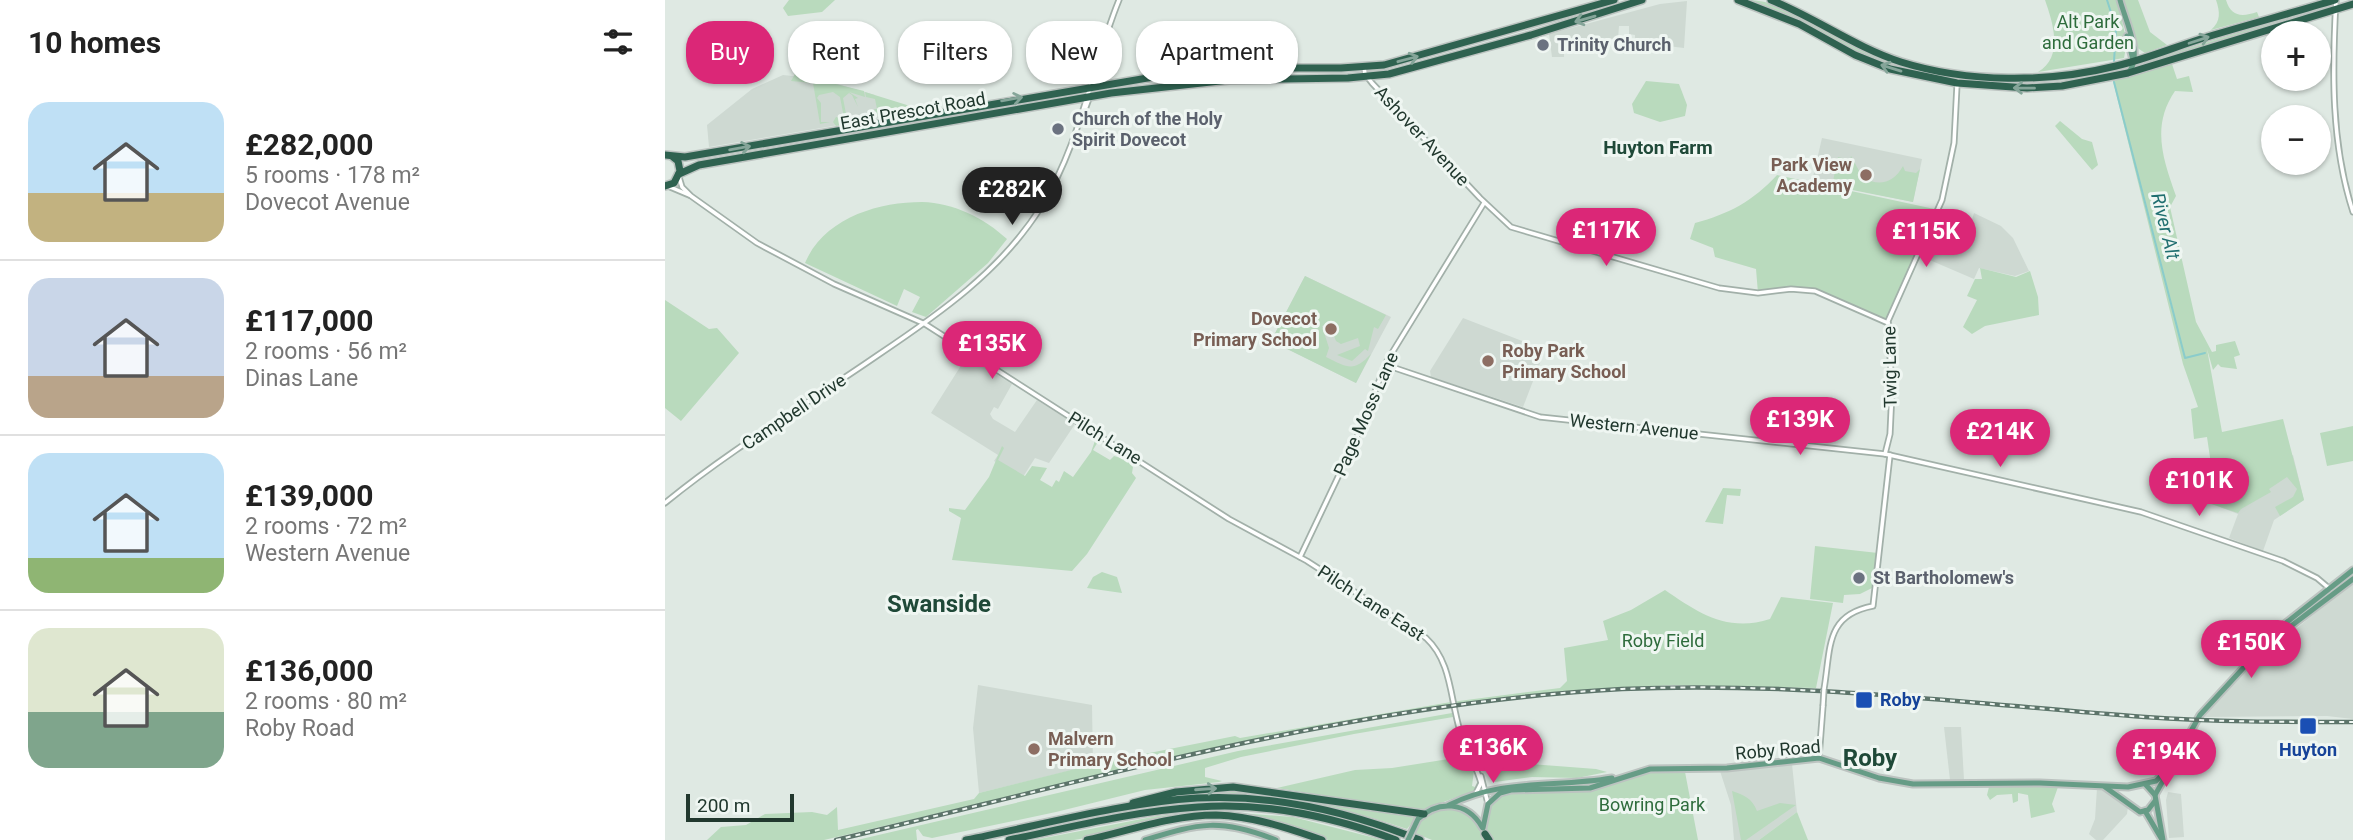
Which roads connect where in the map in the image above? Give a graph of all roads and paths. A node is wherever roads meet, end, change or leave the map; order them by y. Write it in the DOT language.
graph roads {
  1 [pos="1119,0"];
  2 [pos="1613,0"];
  3 [pos="1642,0"];
  4 [pos="1738,0"];
  5 [pos="1772,0"];
  6 [pos="2120,0"];
  7 [pos="2335,0"];
  8 [pos="2353,4"];
  9 [pos="2335,10"];
  10 [pos="1112,21"];
  11 [pos="1498,34"];
  12 [pos="1501,44"];
  13 [pos="2134,62"];
  14 [pos="2149,66"];
  15 [pos="1364,67"];
  16 [pos="2128,73"];
  17 [pos="1367,77"];
  18 [pos="1122,81"];
  19 [pos="1957,83"];
  20 [pos="1091,84"];
  21 [pos="1101,84"];
  22 [pos="1088,93"];
  23 [pos="1072,99"];
  24 [pos="1082,109"];
  25 [pos="1082,117"];
  26 [pos="669,156"];
  27 [pos="679,175"];
  28 [pos="665,186"];
  29 [pos="691,196"];
  30 [pos="1485,203"];
  31 [pos="2353,212"];
  32 [pos="912,318"];
  33 [pos="1888,323"];
  34 [pos="925,324"];
  35 [pos="912,332"];
  36 [pos="1385,365"];
  37 [pos="1887,454"];
  38 [pos="665,503"];
  39 [pos="1300,557"];
  40 [pos="2352,574"];
  41 [pos="2330,589"];
  42 [pos="2282,626"];
  43 [pos="1819,758"];
  44 [pos="2173,764"];
  45 [pos="1477,771"];
  46 [pos="1622,776"];
  47 [pos="1484,780"];
  48 [pos="2143,784"];
  49 [pos="2102,785"];
  50 [pos="2135,786"];
  51 [pos="1497,788"];
  52 [pos="1487,790"];
  53 [pos="1476,793"];
  54 [pos="2155,798"];
  55 [pos="2129,803"];
  56 [pos="1488,804"];
  57 [pos="1448,806"];
  58 [pos="2145,811"];
  59 [pos="1421,816"];
  60 [pos="1044,824"];
  61 [pos="1486,835"];
  62 [pos="966,840"];
  63 [pos="1009,840"];
  64 [pos="1087,840"];
  65 [pos="1145,840"];
  66 [pos="1276,840"];
  67 [pos="1322,840"];
  68 [pos="1397,840"];
  69 [pos="1408,840"];
  70 [pos="1420,840"];
  71 [pos="2162,840"];
  1 -- 10 [label="street"];
  2 -- 11 [label="highway, East Prescot Road"];
  3 -- 12 [label="highway, East Prescot Road, one-way"];
  19 -- 4 [label="highway, one-way"];
  5 -- 13 [label="highway"];
  6 -- 13 [label="main road"];
  7 -- 9 [label="street"];
  13 -- 7 [label="highway, one-way"];
  8 -- 9 [label="highway"];
  9 -- 14 [label="highway"];
  9 -- 31 [label="street"];
  11 -- 12 [label="highway"];
  15 -- 11 [label="highway, East Prescot Road, one-way"];
  12 -- 17 [label="highway, East Prescot Road"];
  13 -- 14 [label="main road"];
  13 -- 16 [label="main road"];
  14 -- 16 [label="highway"];
  15 -- 17 [label="street, Ashover Avenue"];
  15 -- 18 [label="highway, East Prescot Road"];
  16 -- 19 [label="highway, one-way"];
  17 -- 22 [label="highway, East Prescot Road"];
  17 -- 30 [label="street, Ashover Avenue"];
  19 -- 33 [label="street, Twig Lane"];
  20 -- 22 [label="street"];
  21 -- 22 [label="highway, East Prescot Road"];
  22 -- 23 [label="highway, East Prescot Road"];
  22 -- 24 [label="street"];
  22 -- 25 [label="street, Campbell Drive"];
  26 -- 22 [label="highway, East Prescot Road, one-way"];
  23 -- 24 [label="street"];
  23 -- 27 [label="highway, East Prescot Road"];
  24 -- 25 [label="street"];
  25 -- 34 [label="street, Campbell Drive"];
  26 -- 27 [label="highway"];
  27 -- 28 [label="highway, East Prescot Road"];
  27 -- 29 [label="street, Pilch Lane"];
  28 -- 29 [label="street, Pilch Lane"];
  29 -- 32 [label="street, Pilch Lane"];
  30 -- 33 [label="street, Ashover Avenue"];
  30 -- 36 [label="street, Page Moss Lane"];
  32 -- 34 [label="street, Pilch Lane"];
  32 -- 35 [label="street"];
  33 -- 37 [label="street, Twig Lane"];
  34 -- 35 [label="street, Campbell Drive"];
  34 -- 39 [label="street, Pilch Lane"];
  35 -- 38 [label="street, Campbell Drive"];
  36 -- 37 [label="street, Western Avenue"];
  36 -- 39 [label="street, Page Moss Lane"];
  37 -- 41 [label="street, Western Avenue"];
  37 -- 43 [label="street, Twig Lane, bridge"];
  39 -- 45 [label="street, Pilch Lane East"];
  40 -- 41 [label="main road"];
  40 -- 42 [label="main road"];
  41 -- 42 [label="main road"];
  42 -- 44 [label="main road"];
  43 -- 46 [label="main road, Roby Road"];
  43 -- 49 [label="main road, Roby Road"];
  44 -- 48 [label="main road"];
  44 -- 54 [label="main road"];
  45 -- 47 [label="street, Pilch Lane East"];
  45 -- 53 [label="street, Pilch Lane East"];
  46 -- 51 [label="main road, Roby Road"];
  46 -- 56 [label="main road, Roby Road"];
  47 -- 51 [label="street"];
  47 -- 52 [label="street, Pilch Lane East"];
  48 -- 50 [label="main road"];
  48 -- 54 [label="main road"];
  49 -- 50 [label="main road, Roby Road"];
  49 -- 55 [label="main road"];
  50 -- 55 [label="main road"];
  51 -- 52 [label="main road, Roby Road"];
  52 -- 53 [label="main road, Roby Road"];
  52 -- 56 [label="street, Pilch Lane East"];
  53 -- 57 [label="main road, Roby Road"];
  54 -- 58 [label="main road"];
  54 -- 71 [label="main road"];
  55 -- 58 [label="main road"];
  56 -- 61 [label="main road"];
  57 -- 59 [label="main road, Roby Road"];
  57 -- 61 [label="main road"];
  58 -- 71 [label="main road"];
  60 -- 59 [label="highway, one-way"];
  59 -- 69 [label="main road, bridge"];
  60 -- 62 [label="highway"];
  60 -- 70 [label="highway"];
  63 -- 68 [label="highway"];
  64 -- 67 [label="highway"];
  65 -- 66 [label="main road"];
}
